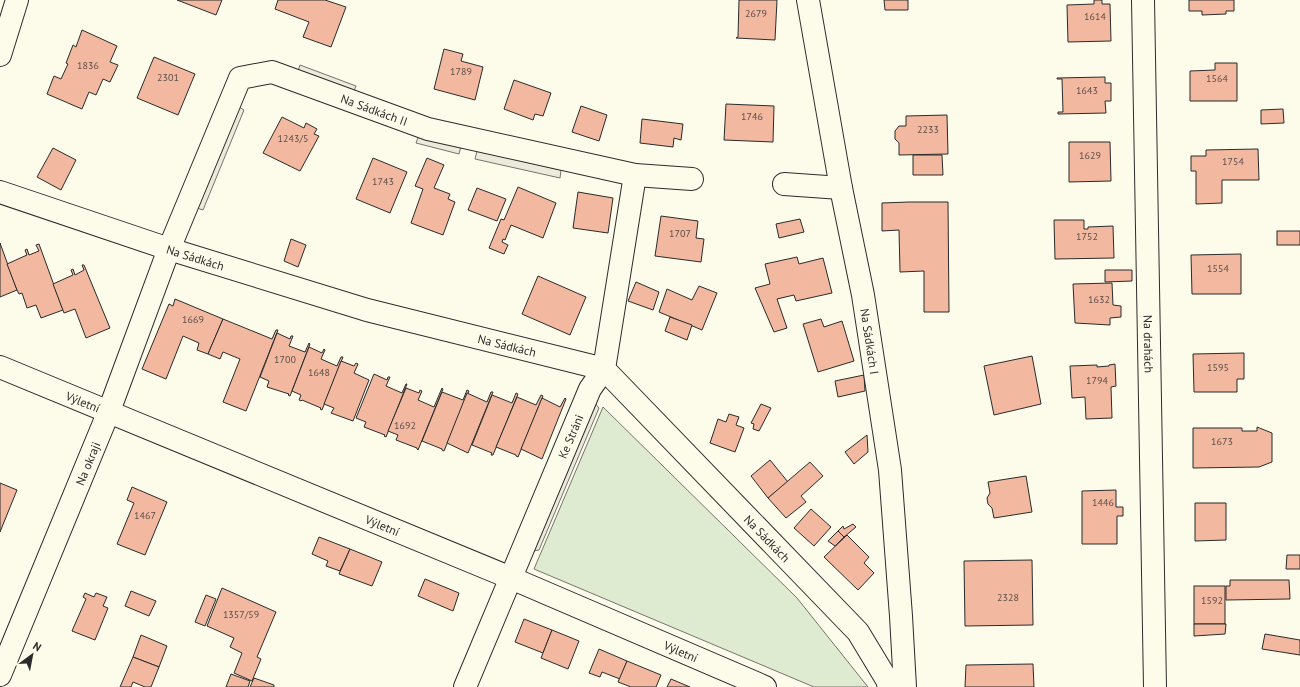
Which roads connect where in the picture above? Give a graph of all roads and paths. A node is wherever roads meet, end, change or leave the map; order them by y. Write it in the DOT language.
graph roads {
  1 [pos="17,0"];
  2 [pos="808,0"];
  3 [pos="1143,0"];
  4 [pos="0,55"];
  5 [pos="635,176"];
  6 [pos="692,179"];
  7 [pos="784,184"];
  8 [pos="841,188"];
  9 [pos="0,192"];
  10 [pos="169,249"];
  11 [pos="0,367"];
  12 [pos="604,369"];
  13 [pos="109,411"];
  14 [pos="511,578"];
  15 [pos="0,675"];
  16 [pos="465,687"];
  17 [pos="765,687"];
  18 [pos="889,687"];
  19 [pos="905,687"];
  20 [pos="1156,687"];
  1 -- 4 [label="street"];
  2 -- 8 [label="street, Na Sádkách I"];
  3 -- 20 [label="street, Na drahách"];
  5 -- 6 [label="street, Na Sádkách II"];
  5 -- 10 [label="street, Na Sádkách II"];
  5 -- 12 [label="street, Ke Stráni"];
  7 -- 8 [label="street"];
  8 -- 19 [label="street, Na Sádkách I"];
  9 -- 10 [label="street, Na Sádkách"];
  10 -- 12 [label="street, Na Sádkách"];
  10 -- 13 [label="street, Na okraji"];
  11 -- 13 [label="street, Výletní"];
  12 -- 14 [label="street, Ke Stráni"];
  12 -- 18 [label="street, Na Sádkách"];
  13 -- 14 [label="street, Výletní"];
  13 -- 15 [label="street, Na okraji"];
  14 -- 16 [label="street, Ke Stráni"];
  14 -- 17 [label="street, Výletní"];
}
